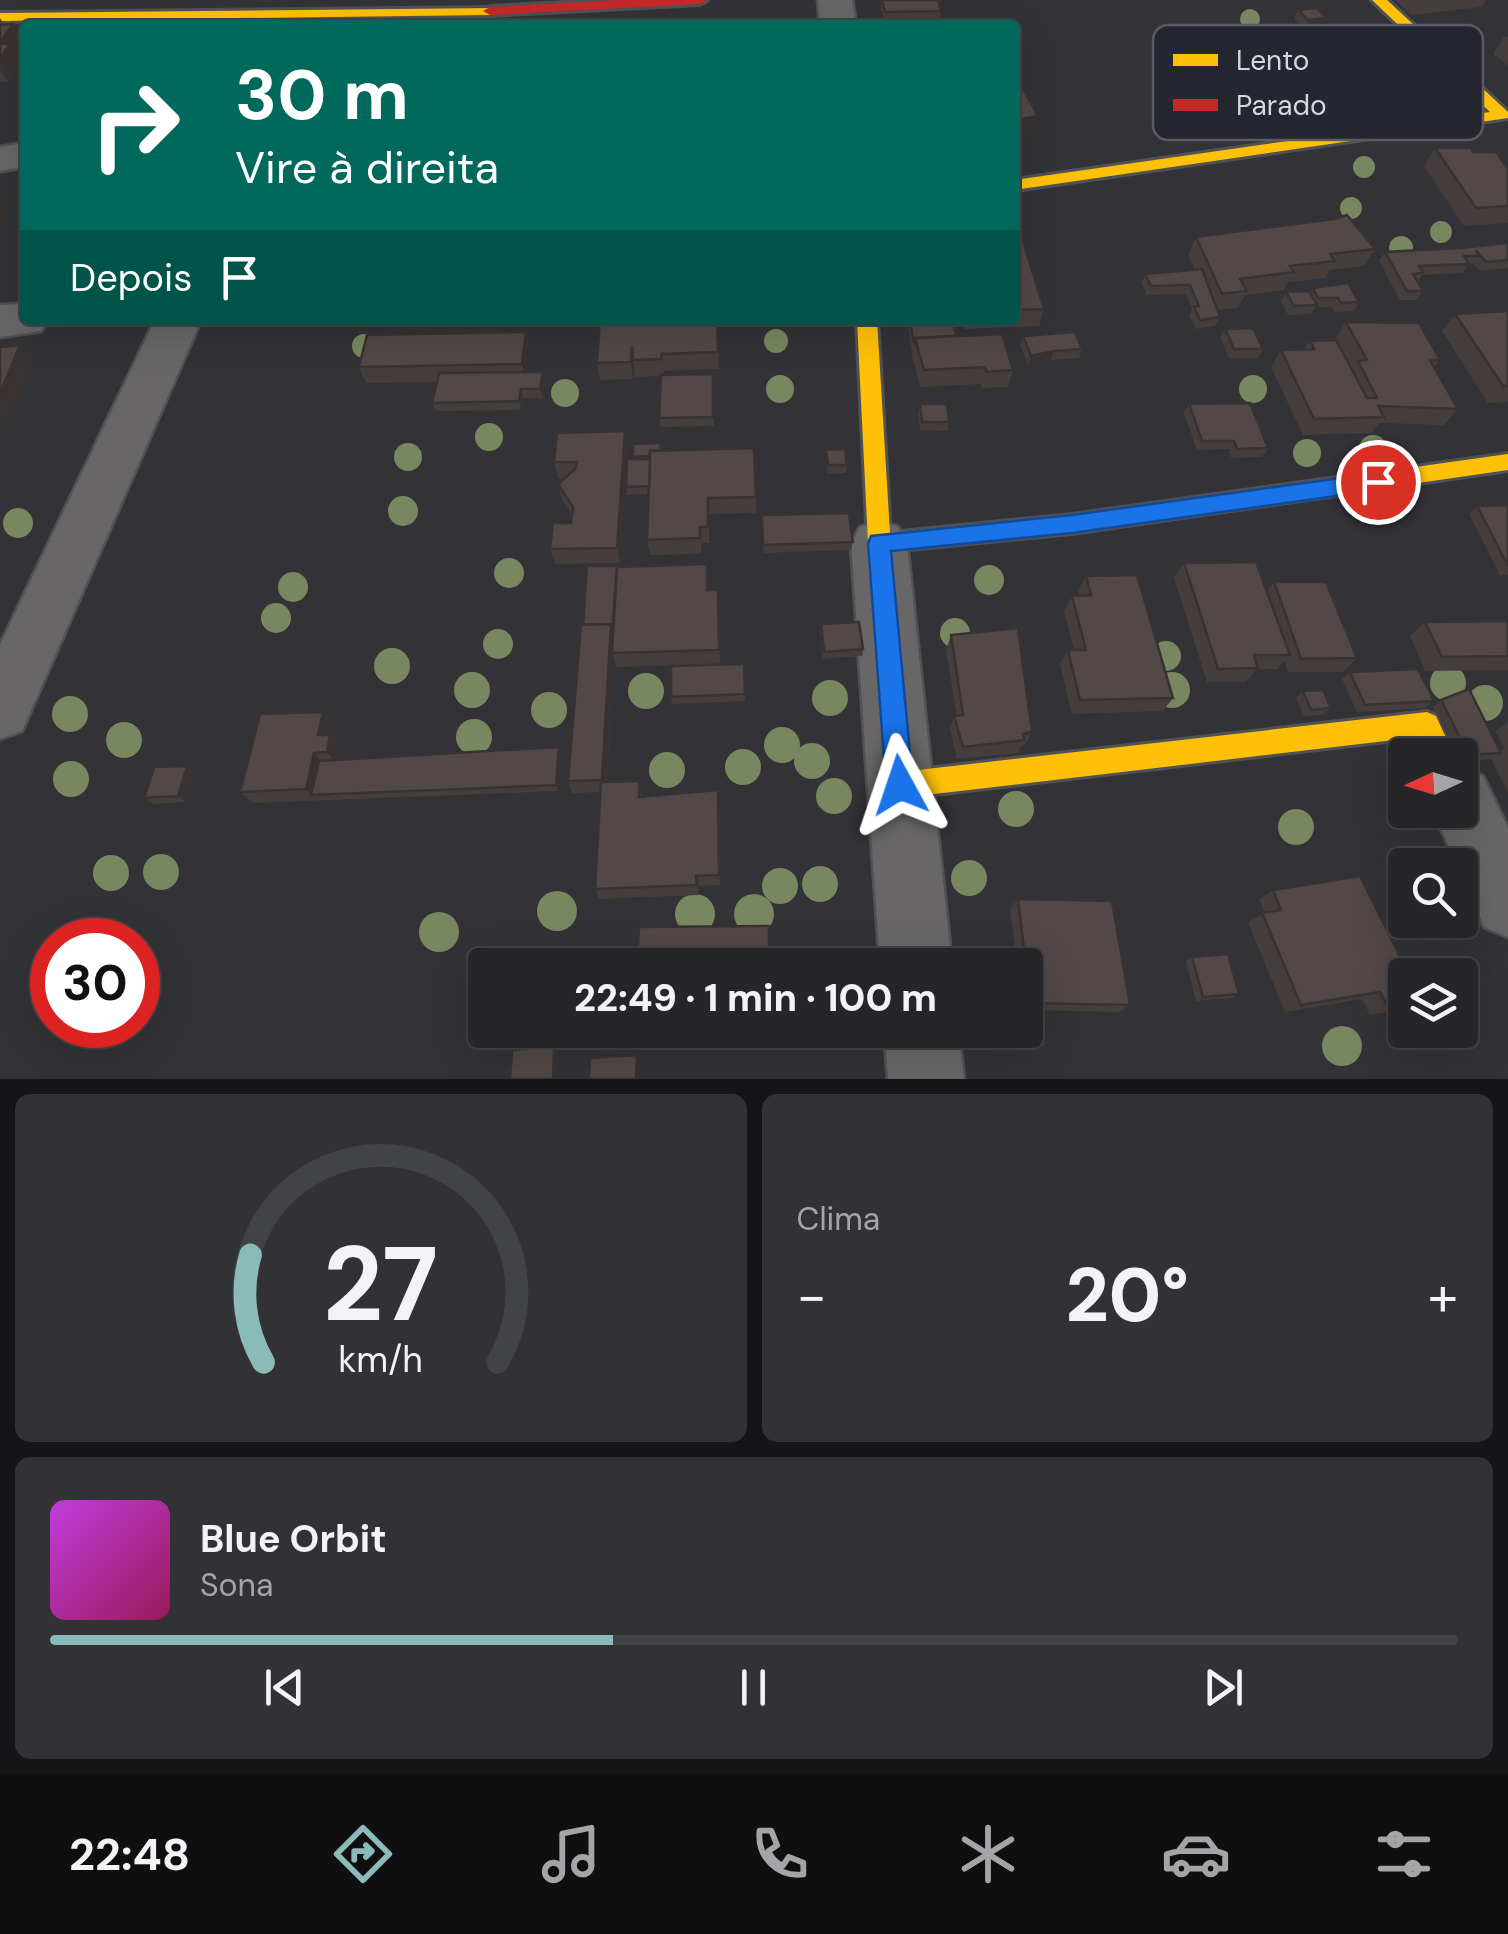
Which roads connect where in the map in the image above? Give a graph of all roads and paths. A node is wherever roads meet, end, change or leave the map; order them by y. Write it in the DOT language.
graph roads {
  1 [pos="700,0"];
  2 [pos="1378,0"];
  3 [pos="0,17"];
  4 [pos="306,19"];
  5 [pos="1405,25"];
  6 [pos="1483,97"];
  7 [pos="1483,118"];
  8 [pos="1328,140"];
  9 [pos="1020,184"];
  10 [pos="176,325"];
  11 [pos="867,325"];
  12 [pos="1508,462"];
  13 [pos="879,543"];
  14 [pos="0,712"];
  15 [pos="1433,738"];
  16 [pos="900,785"];
  17 [pos="1474,828"];
  18 [pos="1508,903"];
  19 [pos="914,948"];
  20 [pos="923,1048"];
  21 [pos="926,1079"];
  1 -- 4 [label="street"];
  2 -- 5 [label="street"];
  3 -- 4 [label="street"];
  6 -- 7 [label="street"];
  8 -- 9 [label="street"];
  10 -- 14 [label="street"];
  11 -- 13 [label="street"];
  12 -- 13 [label="street"];
  13 -- 16 [label="street"];
  15 -- 16 [label="street"];
  16 -- 19 [label="street"];
  17 -- 18 [label="street"];
  20 -- 21 [label="street"];
}
